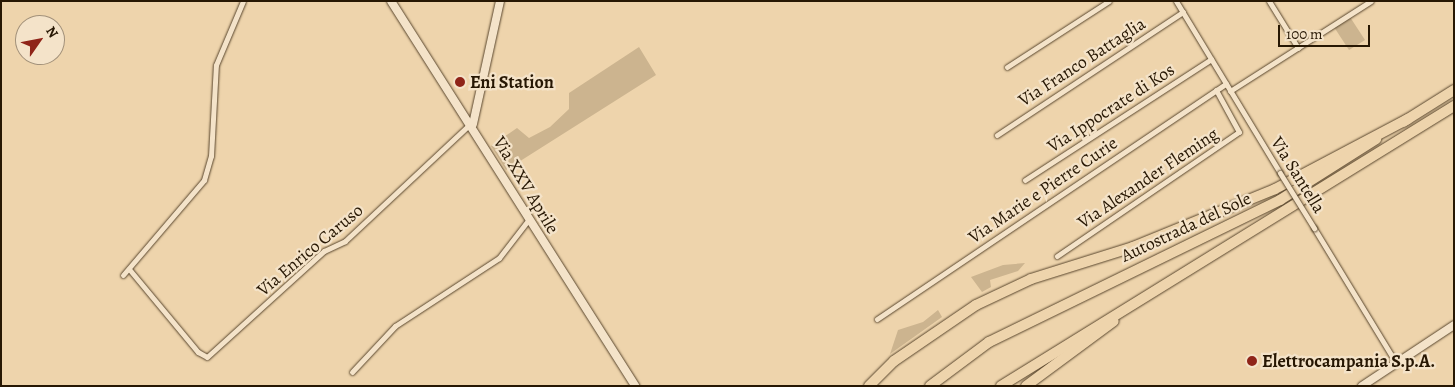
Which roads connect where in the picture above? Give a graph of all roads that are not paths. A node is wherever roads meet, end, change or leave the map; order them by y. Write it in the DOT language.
graph roads {
  1 [pos="243,1"];
  2 [pos="391,1"];
  3 [pos="500,1"];
  4 [pos="1108,1"];
  5 [pos="1176,1"];
  6 [pos="1269,1"];
  7 [pos="1371,1"];
  8 [pos="1183,12"];
  9 [pos="1298,48"];
  10 [pos="1211,59"];
  11 [pos="1007,67"];
  12 [pos="1226,84"];
  13 [pos="1216,90"];
  14 [pos="1454,90"];
  15 [pos="1230,91"];
  16 [pos="1454,106"];
  17 [pos="1408,119"];
  18 [pos="472,123"];
  19 [pos="997,135"];
  20 [pos="1025,180"];
  21 [pos="529,219"];
  22 [pos="1057,256"];
  23 [pos="129,269"];
  24 [pos="123,275"];
  25 [pos="1132,306"];
  26 [pos="877,320"];
  27 [pos="1454,325"];
  28 [pos="1444,331"];
  29 [pos="1454,334"];
  30 [pos="1396,363"];
  31 [pos="352,372"];
  32 [pos="635,386"];
  33 [pos="869,386"];
  34 [pos="930,386"];
  35 [pos="1001,386"];
  36 [pos="1026,386"];
  37 [pos="1362,386"];
  1 -- 23 [label="street"];
  2 -- 18 [label="street, Via XXV Aprile"];
  3 -- 18 [label="street"];
  4 -- 11 [label="street"];
  5 -- 8 [label="street, Via Santella"];
  6 -- 9 [label="street"];
  7 -- 9 [label="street"];
  8 -- 10 [label="street, Via Santella"];
  8 -- 19 [label="street, Via Franco Battaglia"];
  9 -- 15 [label="street"];
  10 -- 12 [label="street, Via Santella"];
  10 -- 20 [label="street, Via Ippocrate di Kos"];
  12 -- 13 [label="street, Via Marie e Pierre Curie"];
  12 -- 15 [label="street, Via Santella"];
  13 -- 22 [label="street, Via Alexander Fleming"];
  13 -- 26 [label="street, Via Marie e Pierre Curie"];
  14 -- 17 [label="highway, Autostrada del Sole"];
  15 -- 30 [label="street, Via Santella, bridge"];
  16 -- 25 [label="highway, Autostrada del Sole"];
  17 -- 33 [label="highway"];
  17 -- 34 [label="highway, Autostrada del Sole"];
  18 -- 21 [label="street, Via XXV Aprile"];
  18 -- 23 [label="street, Via Enrico Caruso"];
  21 -- 31 [label="street"];
  21 -- 32 [label="street, Via XXV Aprile"];
  23 -- 24 [label="street"];
  25 -- 35 [label="highway, Autostrada del Sole"];
  25 -- 36 [label="highway"];
  27 -- 28 [label="street"];
  28 -- 29 [label="street"];
  28 -- 30 [label="street"];
  30 -- 37 [label="street"];
}
